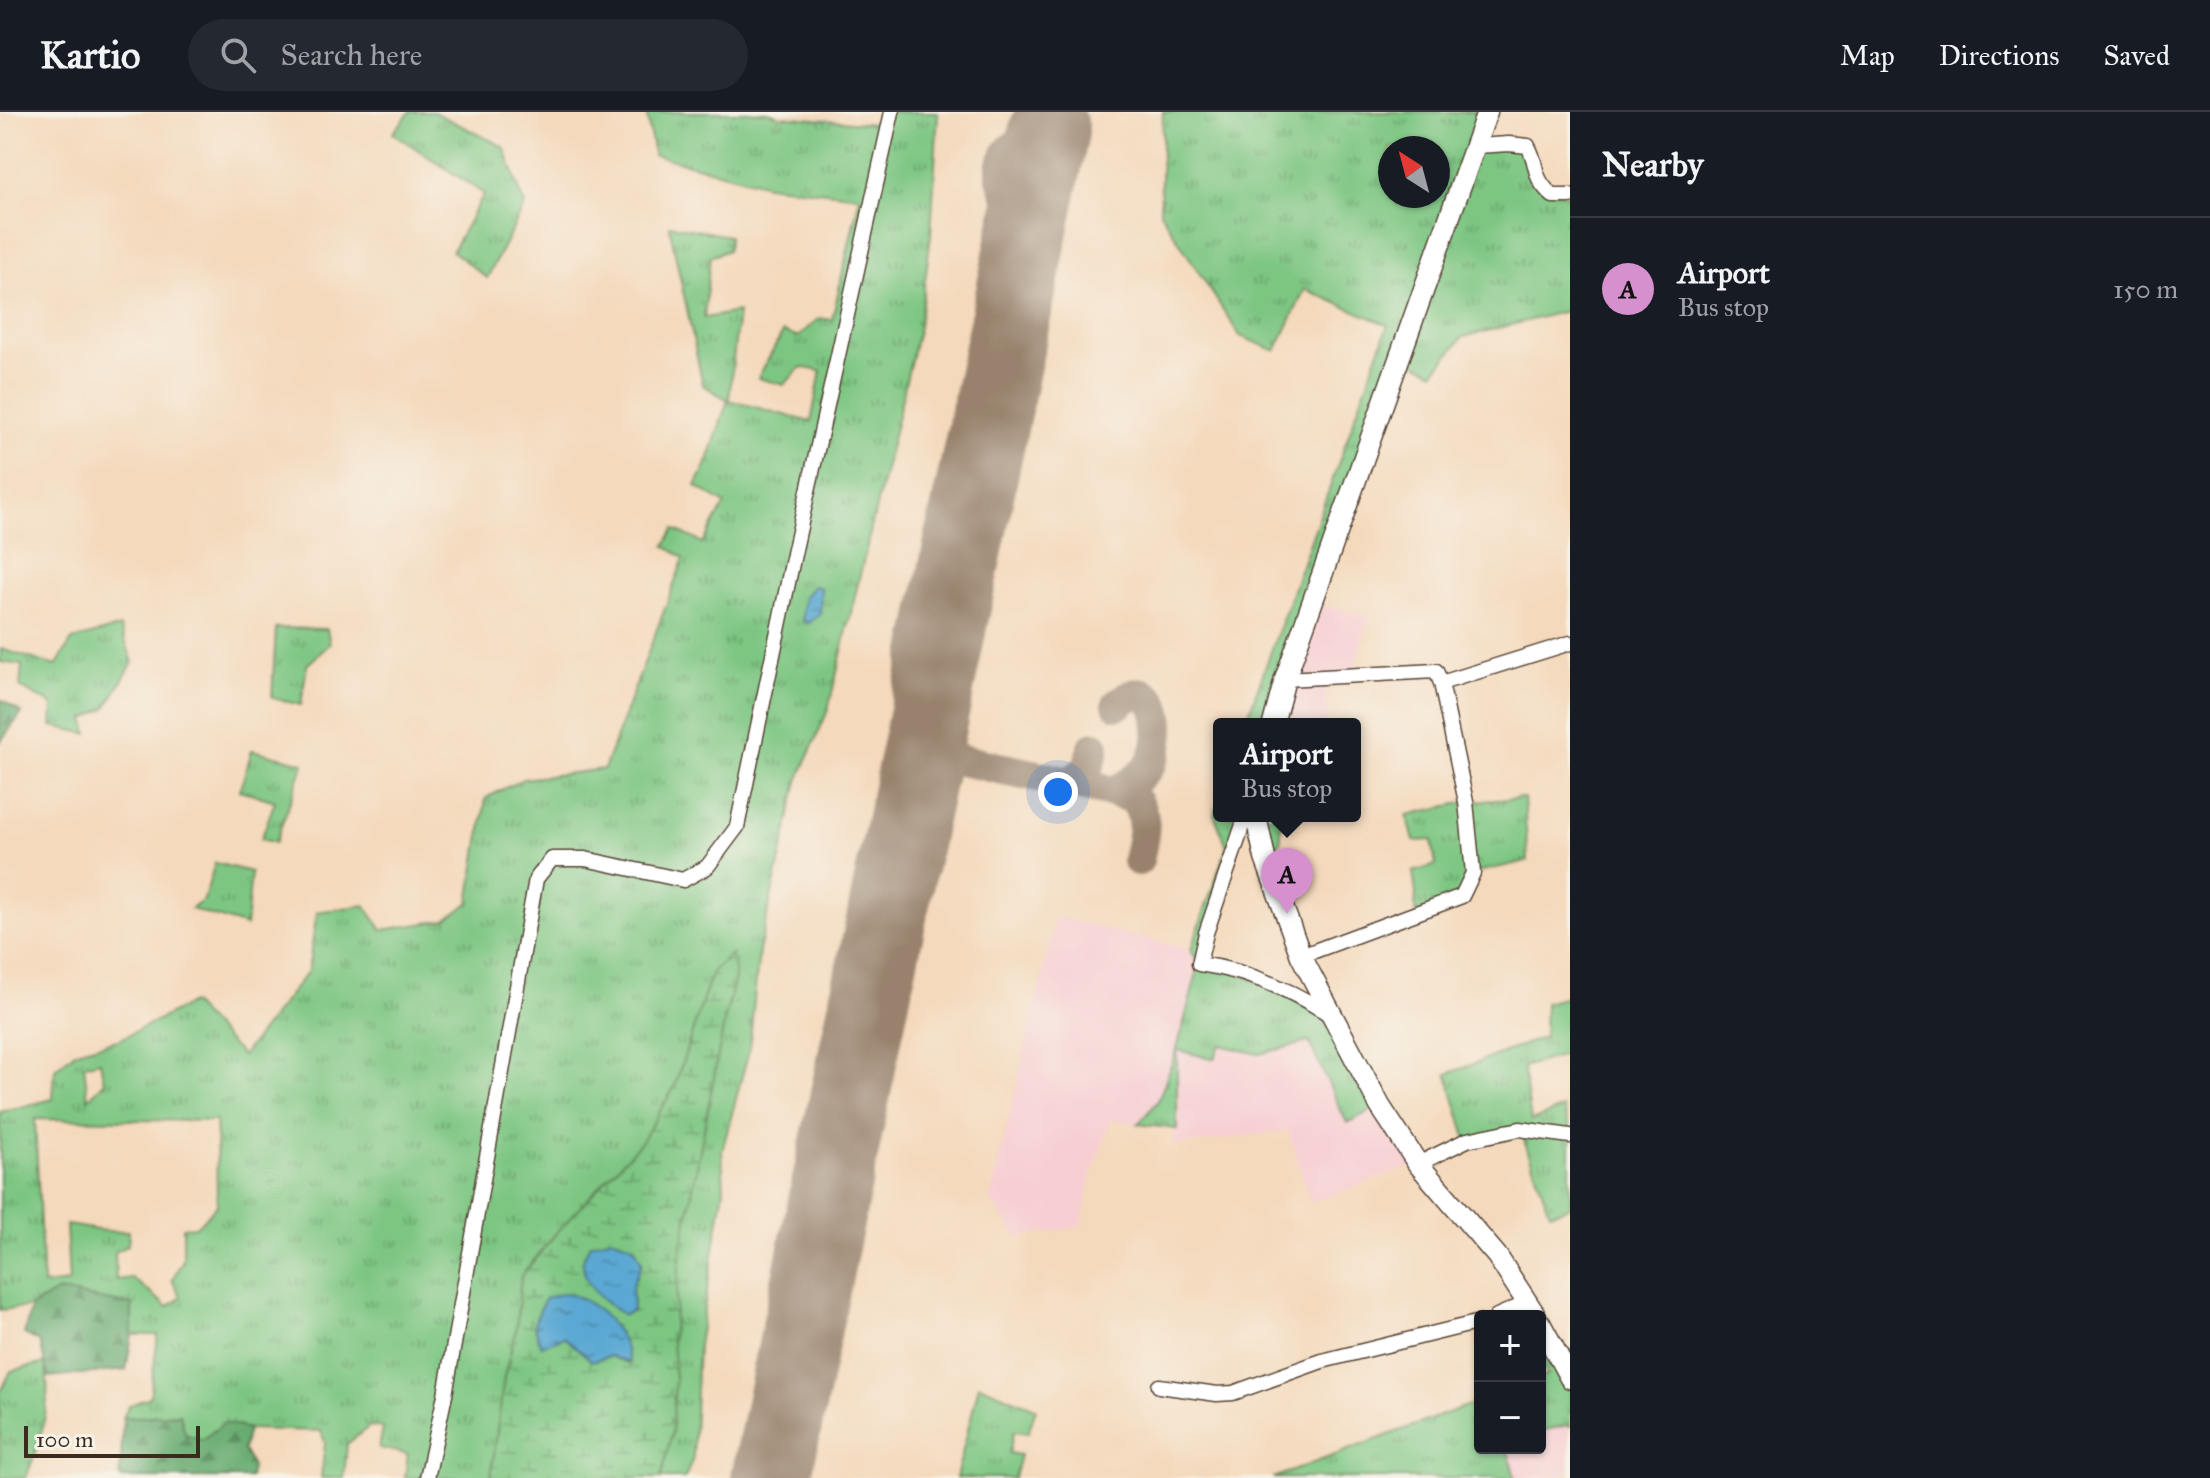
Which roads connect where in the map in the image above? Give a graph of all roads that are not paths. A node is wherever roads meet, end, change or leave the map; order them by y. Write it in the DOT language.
graph roads {
  1 [pos="892,112"];
  2 [pos="1487,112"];
  3 [pos="1476,146"];
  4 [pos="1570,196"];
  5 [pos="1570,643"];
  6 [pos="1285,679"];
  7 [pos="1441,683"];
  8 [pos="1275,718"];
  9 [pos="1244,822"];
  10 [pos="1257,822"];
  11 [pos="1301,956"];
  12 [pos="1330,1014"];
  13 [pos="1570,1136"];
  14 [pos="1418,1164"];
  15 [pos="1532,1309"];
  16 [pos="1474,1323"];
  17 [pos="1546,1334"];
  18 [pos="1570,1378"];
  19 [pos="1159,1386"];
  20 [pos="427,1478"];
  1 -- 20 [label="street"];
  2 -- 3 [label="main road"];
  3 -- 4 [label="street"];
  3 -- 6 [label="main road"];
  5 -- 7 [label="street"];
  6 -- 7 [label="street"];
  6 -- 8 [label="main road"];
  7 -- 11 [label="street"];
  9 -- 12 [label="street"];
  10 -- 11 [label="main road"];
  11 -- 12 [label="main road"];
  12 -- 14 [label="main road"];
  13 -- 14 [label="street"];
  14 -- 15 [label="main road"];
  16 -- 19 [label="street"];
  17 -- 18 [label="main road"];
}
